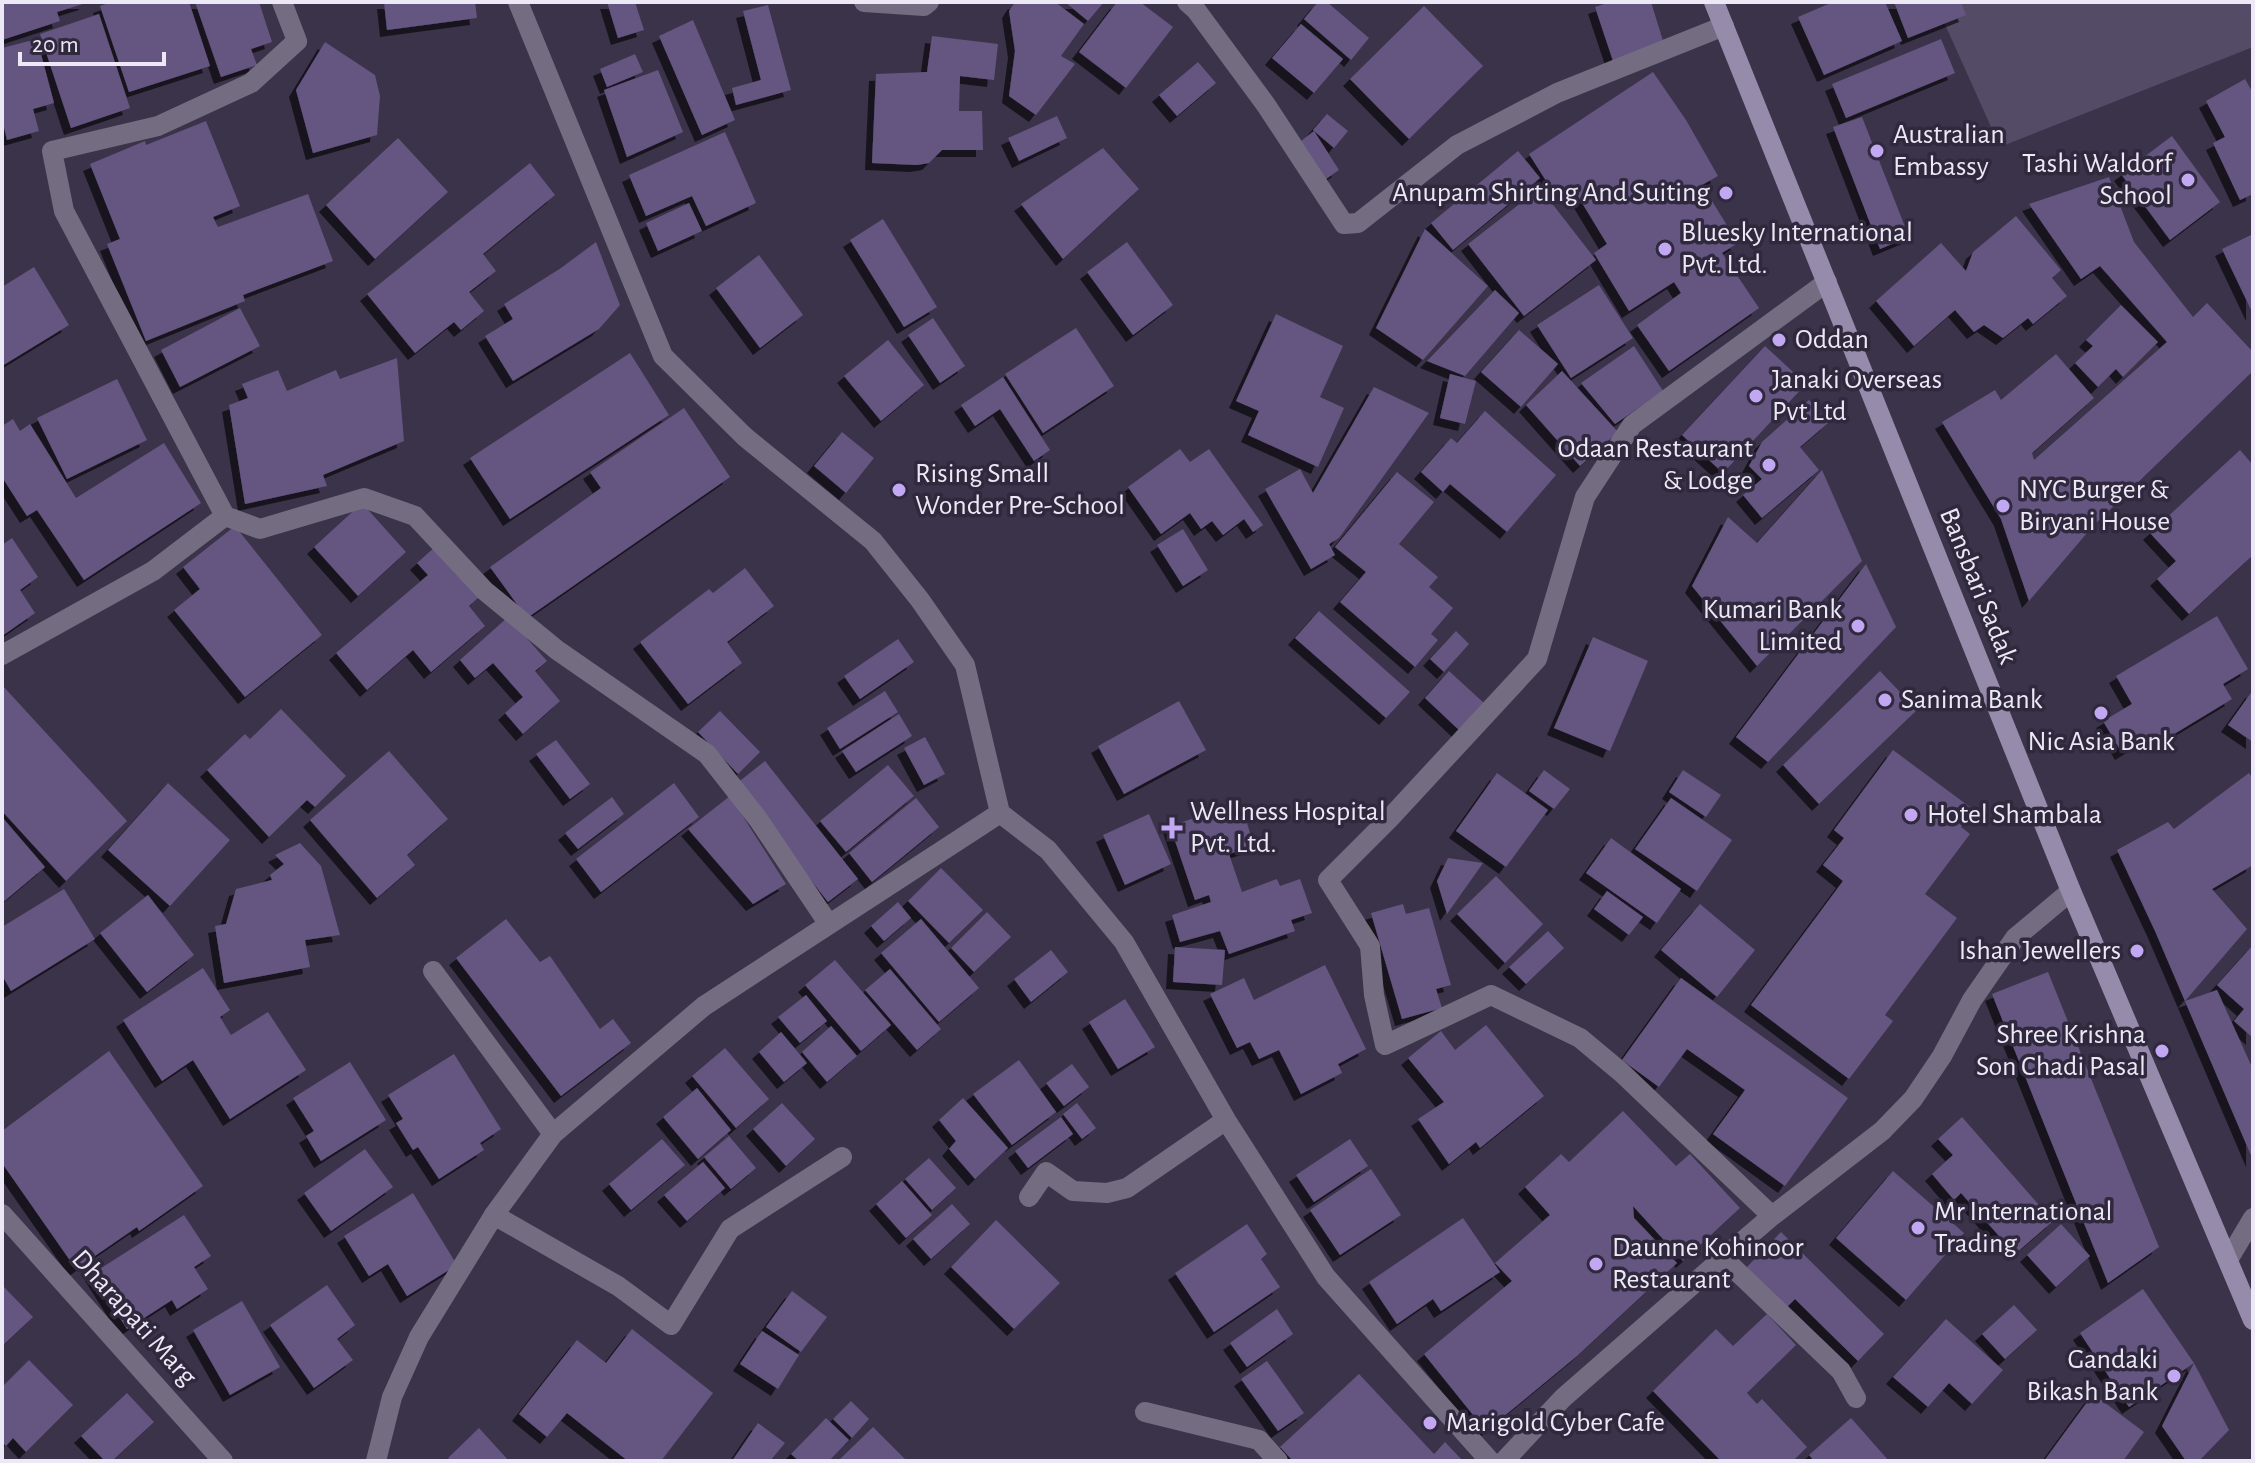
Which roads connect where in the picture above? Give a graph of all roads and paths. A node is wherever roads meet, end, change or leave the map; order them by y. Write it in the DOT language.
graph roads {
  1 [pos="282,2"];
  2 [pos="518,2"];
  3 [pos="864,2"];
  4 [pos="929,2"];
  5 [pos="1187,2"];
  6 [pos="1714,2"];
  7 [pos="1724,26"];
  8 [pos="1827,282"];
  9 [pos="225,516"];
  10 [pos="2,655"];
  11 [pos="1000,813"];
  12 [pos="2071,891"];
  13 [pos="828,923"];
  14 [pos="433,971"];
  15 [pos="1226,1120"];
  16 [pos="553,1134"];
  17 [pos="842,1157"];
  18 [pos="1029,1197"];
  19 [pos="2,1214"];
  20 [pos="494,1215"];
  21 [pos="1772,1216"];
  22 [pos="2253,1218"];
  23 [pos="1723,1258"];
  24 [pos="2228,1260"];
  25 [pos="2253,1320"];
  26 [pos="1856,1398"];
  27 [pos="1145,1412"];
  28 [pos="223,1461"];
  29 [pos="376,1461"];
  30 [pos="1278,1461"];
  31 [pos="1490,1461"];
  32 [pos="1504,1461"];
  1 -- 9 [label="street"];
  2 -- 11 [label="street"];
  3 -- 4 [label="street"];
  5 -- 7 [label="street"];
  6 -- 7 [label="main road, Bansbari Sadak"];
  7 -- 8 [label="main road, Bansbari Sadak"];
  8 -- 12 [label="main road, Bansbari Sadak"];
  8 -- 21 [label="street"];
  9 -- 10 [label="street"];
  9 -- 13 [label="street"];
  11 -- 13 [label="street"];
  11 -- 15 [label="street"];
  12 -- 21 [label="street"];
  12 -- 24 [label="main road, Bansbari Sadak"];
  13 -- 16 [label="street"];
  14 -- 16 [label="street"];
  15 -- 18 [label="street"];
  15 -- 31 [label="street"];
  16 -- 20 [label="street"];
  17 -- 20 [label="street"];
  19 -- 28 [label="street, Dharapati Marg"];
  20 -- 29 [label="street"];
  21 -- 23 [label="street"];
  22 -- 24 [label="street"];
  23 -- 26 [label="street"];
  23 -- 32 [label="street"];
  24 -- 25 [label="main road, Bansbari Sadak"];
  27 -- 30 [label="street"];
}
